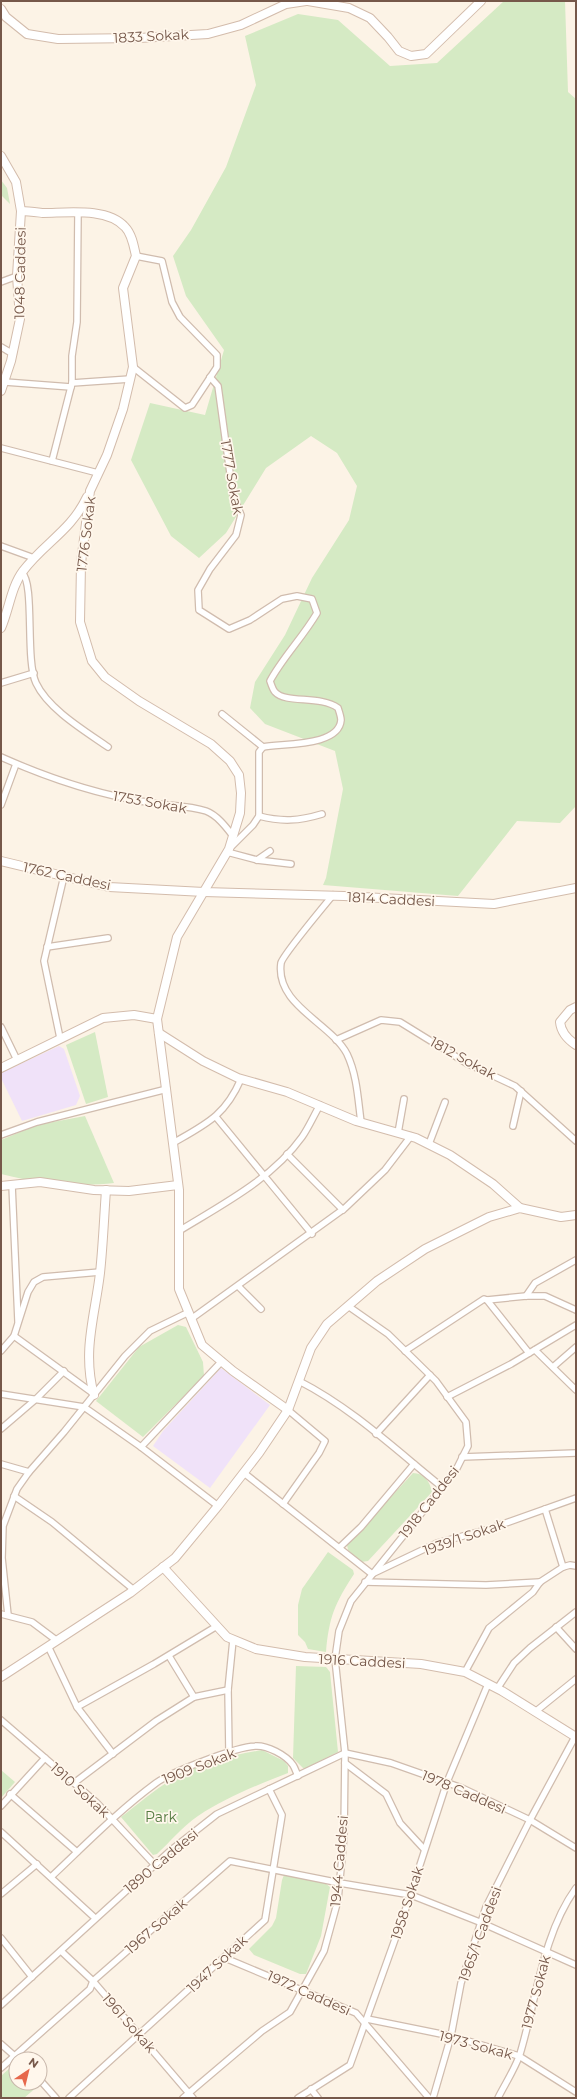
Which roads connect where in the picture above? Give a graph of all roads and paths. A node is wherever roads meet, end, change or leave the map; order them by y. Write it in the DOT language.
graph roads {
  1 [pos="307,1"];
  2 [pos="481,1"];
  3 [pos="1,9"];
  4 [pos="1,156"];
  5 [pos="21,211"];
  6 [pos="78,212"];
  7 [pos="136,256"];
  8 [pos="17,276"];
  9 [pos="1,282"];
  10 [pos="1,346"];
  11 [pos="13,354"];
  12 [pos="133,367"];
  13 [pos="210,377"];
  14 [pos="130,379"];
  15 [pos="5,382"];
  16 [pos="71,385"];
  17 [pos="1,391"];
  18 [pos="1,448"];
  19 [pos="52,461"];
  20 [pos="98,473"];
  21 [pos="90,491"];
  22 [pos="1,546"];
  23 [pos="34,558"];
  24 [pos="22,573"];
  25 [pos="1,628"];
  26 [pos="34,673"];
  27 [pos="1,683"];
  28 [pos="222,714"];
  29 [pos="108,747"];
  30 [pos="263,747"];
  31 [pos="1,757"];
  32 [pos="16,764"];
  33 [pos="1,805"];
  34 [pos="322,814"];
  35 [pos="259,816"];
  36 [pos="233,836"];
  37 [pos="228,851"];
  38 [pos="270,851"];
  39 [pos="257,860"];
  40 [pos="1,861"];
  41 [pos="291,864"];
  42 [pos="64,876"];
  43 [pos="576,888"];
  44 [pos="204,892"];
  45 [pos="332,896"];
  46 [pos="108,938"];
  47 [pos="47,948"];
  48 [pos="576,1007"];
  49 [pos="158,1019"];
  50 [pos="1,1027"];
  51 [pos="159,1033"];
  52 [pos="60,1038"];
  53 [pos="336,1040"];
  54 [pos="576,1045"];
  55 [pos="17,1060"];
  56 [pos="1,1068"];
  57 [pos="242,1079"];
  58 [pos="167,1089"];
  59 [pos="521,1091"];
  60 [pos="404,1099"];
  61 [pos="445,1102"];
  62 [pos="320,1105"];
  63 [pos="216,1117"];
  64 [pos="361,1122"];
  65 [pos="513,1126"];
  66 [pos="398,1133"];
  67 [pos="1,1135"];
  68 [pos="411,1136"];
  69 [pos="576,1141"];
  70 [pos="173,1143"];
  71 [pos="429,1144"];
  72 [pos="287,1154"];
  73 [pos="264,1175"];
  74 [pos="12,1185"];
  75 [pos="178,1185"];
  76 [pos="1,1186"];
  77 [pos="106,1190"];
  78 [pos="520,1208"];
  79 [pos="343,1210"];
  80 [pos="576,1215"];
  81 [pos="179,1230"];
  82 [pos="312,1234"];
  83 [pos="576,1260"];
  84 [pos="100,1272"];
  85 [pos="238,1286"];
  86 [pos="526,1296"];
  87 [pos="487,1300"];
  88 [pos="348,1306"];
  89 [pos="262,1308"];
  90 [pos="576,1310"];
  91 [pos="190,1315"];
  92 [pos="19,1324"];
  93 [pos="576,1324"];
  94 [pos="14,1336"];
  95 [pos="576,1347"];
  96 [pos="1,1351"];
  97 [pos="405,1351"];
  98 [pos="532,1351"];
  99 [pos="222,1361"];
  100 [pos="552,1367"];
  101 [pos="64,1371"];
  102 [pos="430,1376"];
  103 [pos="299,1381"];
  104 [pos="576,1390"];
  105 [pos="1,1394"];
  106 [pos="94,1395"];
  107 [pos="447,1397"];
  108 [pos="36,1399"];
  109 [pos="84,1407"];
  110 [pos="288,1410"];
  111 [pos="1,1429"];
  112 [pos="376,1434"];
  113 [pos="141,1447"];
  114 [pos="576,1454"];
  115 [pos="462,1457"];
  116 [pos="1,1464"];
  117 [pos="414,1464"];
  118 [pos="29,1472"];
  119 [pos="244,1473"];
  120 [pos="442,1487"];
  121 [pos="14,1496"];
  122 [pos="576,1498"];
  123 [pos="283,1504"];
  124 [pos="218,1506"];
  125 [pos="545,1509"];
  126 [pos="339,1548"];
  127 [pos="576,1566"];
  128 [pos="163,1567"];
  129 [pos="563,1567"];
  130 [pos="372,1574"];
  131 [pos="365,1582"];
  132 [pos="540,1582"];
  133 [pos="134,1590"];
  134 [pos="576,1612"];
  135 [pos="1,1614"];
  136 [pos="8,1615"];
  137 [pos="217,1626"];
  138 [pos="556,1627"];
  139 [pos="56,1640"];
  140 [pos="232,1640"];
  141 [pos="48,1646"];
  142 [pos="576,1649"];
  143 [pos="169,1656"];
  144 [pos="335,1659"];
  145 [pos="465,1672"];
  146 [pos="1,1677"];
  147 [pos="576,1679"];
  148 [pos="488,1684"];
  149 [pos="497,1689"];
  150 [pos="228,1690"];
  151 [pos="194,1697"];
  152 [pos="77,1707"];
  153 [pos="535,1712"];
  154 [pos="1,1720"];
  155 [pos="576,1736"];
  156 [pos="229,1752"];
  157 [pos="345,1753"];
  158 [pos="113,1754"];
  159 [pos="45,1758"];
  160 [pos="345,1763"];
  161 [pos="298,1776"];
  162 [pos="447,1782"];
  163 [pos="74,1783"];
  164 [pos="269,1789"];
  165 [pos="10,1794"];
  166 [pos="1,1806"];
  167 [pos="112,1820"];
  168 [pos="530,1820"];
  169 [pos="1,1832"];
  170 [pos="576,1848"];
  171 [pos="424,1849"];
  172 [pos="77,1852"];
  173 [pos="37,1864"];
  174 [pos="155,1865"];
  175 [pos="273,1870"];
  176 [pos="51,1877"];
  177 [pos="340,1883"];
  178 [pos="576,1888"];
  179 [pos="1,1894"];
  180 [pos="411,1894"];
  181 [pos="95,1918"];
  182 [pos="482,1923"];
  183 [pos="1,1938"];
  184 [pos="61,1951"];
  185 [pos="546,1952"];
  186 [pos="225,1958"];
  187 [pos="576,1966"];
  188 [pos="32,1977"];
  189 [pos="93,1981"];
  190 [pos="304,1990"];
  191 [pos="1,2005"];
  192 [pos="366,2021"];
  193 [pos="140,2035"];
  194 [pos="451,2036"];
  195 [pos="1,2044"];
  196 [pos="9,2051"];
  197 [pos="23,2051"];
  198 [pos="519,2056"];
  199 [pos="48,2089"];
  200 [pos="311,2089"];
  201 [pos="188,2093"];
  202 [pos="576,2093"];
  203 [pos="56,2098"];
  204 [pos="69,2098"];
  205 [pos="183,2098"];
  206 [pos="193,2098"];
  207 [pos="298,2098"];
  208 [pos="318,2098"];
  209 [pos="429,2098"];
  210 [pos="433,2098"];
  211 [pos="498,2098"];
  212 [pos="573,2098"];
  1 -- 2 [label="street, 1833 Sokak"];
  1 -- 3 [label="street, 1833 Sokak"];
  4 -- 5 [label="street, 1048 Caddesi"];
  5 -- 6 [label="street"];
  5 -- 8 [label="street, 1048 Caddesi"];
  6 -- 7 [label="street"];
  6 -- 16 [label="street"];
  7 -- 12 [label="street, 1776 Sokak"];
  7 -- 13 [label="street"];
  8 -- 9 [label="street"];
  8 -- 11 [label="street, 1048 Caddesi"];
  10 -- 11 [label="street"];
  11 -- 15 [label="street, 1048 Caddesi"];
  12 -- 13 [label="street"];
  12 -- 14 [label="street, 1776 Sokak"];
  13 -- 30 [label="street, 1777 Sokak"];
  14 -- 16 [label="street"];
  14 -- 20 [label="street, 1776 Sokak"];
  15 -- 16 [label="street"];
  15 -- 17 [label="street, 1048 Caddesi"];
  16 -- 19 [label="street"];
  18 -- 19 [label="street"];
  19 -- 20 [label="street"];
  20 -- 21 [label="street, 1776 Sokak"];
  21 -- 23 [label="street"];
  21 -- 36 [label="street, 1776 Sokak"];
  22 -- 23 [label="street"];
  23 -- 24 [label="street"];
  24 -- 25 [label="street"];
  24 -- 26 [label="street"];
  26 -- 27 [label="street"];
  26 -- 29 [label="street"];
  28 -- 30 [label="street"];
  30 -- 35 [label="street"];
  31 -- 32 [label="street, 1753 Sokak"];
  32 -- 33 [label="street"];
  32 -- 36 [label="street, 1753 Sokak"];
  34 -- 35 [label="street"];
  35 -- 37 [label="street"];
  36 -- 37 [label="street"];
  37 -- 39 [label="street"];
  37 -- 44 [label="street"];
  38 -- 39 [label="street"];
  39 -- 41 [label="street"];
  40 -- 42 [label="street, 1762 Caddesi"];
  42 -- 44 [label="street, 1762 Caddesi"];
  42 -- 47 [label="street"];
  43 -- 45 [label="street, 1814 Caddesi"];
  44 -- 45 [label="street, 1814 Caddesi"];
  44 -- 49 [label="street"];
  45 -- 53 [label="street"];
  46 -- 47 [label="street"];
  47 -- 52 [label="street"];
  48 -- 54 [label="street"];
  49 -- 51 [label="street"];
  49 -- 52 [label="street"];
  50 -- 55 [label="street"];
  51 -- 57 [label="street"];
  51 -- 58 [label="street"];
  52 -- 55 [label="street"];
  53 -- 59 [label="street, 1812 Sokak"];
  53 -- 64 [label="street"];
  55 -- 56 [label="street"];
  57 -- 62 [label="street"];
  57 -- 63 [label="street"];
  58 -- 67 [label="street"];
  58 -- 70 [label="street"];
  59 -- 65 [label="street"];
  59 -- 69 [label="street, 1812 Sokak"];
  60 -- 66 [label="street"];
  61 -- 71 [label="street"];
  62 -- 64 [label="street"];
  62 -- 72 [label="street"];
  63 -- 70 [label="street"];
  63 -- 73 [label="street"];
  64 -- 66 [label="street"];
  66 -- 68 [label="street"];
  68 -- 71 [label="street"];
  68 -- 79 [label="street"];
  70 -- 75 [label="street"];
  71 -- 78 [label="street"];
  72 -- 73 [label="street"];
  72 -- 79 [label="street"];
  73 -- 81 [label="street"];
  73 -- 82 [label="street"];
  74 -- 76 [label="street"];
  74 -- 77 [label="street"];
  74 -- 92 [label="street"];
  75 -- 77 [label="street"];
  75 -- 81 [label="street"];
  77 -- 84 [label="street"];
  78 -- 80 [label="street"];
  78 -- 88 [label="street"];
  79 -- 82 [label="street"];
  81 -- 91 [label="street"];
  82 -- 85 [label="street"];
  83 -- 86 [label="street"];
  84 -- 92 [label="street"];
  84 -- 106 [label="street"];
  85 -- 89 [label="street"];
  85 -- 91 [label="street"];
  86 -- 87 [label="street"];
  86 -- 90 [label="street"];
  87 -- 97 [label="street"];
  87 -- 98 [label="street"];
  88 -- 97 [label="street, 1918 Caddesi"];
  88 -- 103 [label="street"];
  91 -- 99 [label="street"];
  91 -- 106 [label="street"];
  92 -- 94 [label="street"];
  93 -- 98 [label="street"];
  94 -- 96 [label="street"];
  94 -- 101 [label="street"];
  95 -- 100 [label="street"];
  97 -- 102 [label="street, 1918 Caddesi"];
  98 -- 100 [label="street"];
  98 -- 107 [label="street"];
  99 -- 110 [label="street"];
  99 -- 113 [label="street"];
  100 -- 104 [label="street"];
  101 -- 106 [label="street"];
  101 -- 108 [label="street"];
  102 -- 107 [label="street, 1918 Caddesi"];
  102 -- 112 [label="street"];
  103 -- 110 [label="street"];
  103 -- 112 [label="street"];
  105 -- 108 [label="street"];
  106 -- 109 [label="street"];
  107 -- 115 [label="street, 1918 Caddesi"];
  108 -- 109 [label="street"];
  108 -- 111 [label="street"];
  109 -- 113 [label="street"];
  109 -- 118 [label="street"];
  110 -- 119 [label="street"];
  110 -- 123 [label="street"];
  112 -- 117 [label="street"];
  113 -- 124 [label="street"];
  114 -- 115 [label="street"];
  115 -- 120 [label="street, 1918 Caddesi"];
  116 -- 118 [label="street"];
  117 -- 120 [label="street"];
  117 -- 126 [label="street"];
  118 -- 121 [label="street"];
  119 -- 123 [label="street"];
  119 -- 124 [label="street"];
  120 -- 130 [label="street, 1918 Caddesi"];
  121 -- 133 [label="street"];
  121 -- 136 [label="street"];
  122 -- 125 [label="street, 1939/1 Sokak"];
  123 -- 126 [label="street"];
  124 -- 128 [label="street"];
  125 -- 129 [label="street"];
  125 -- 130 [label="street, 1939/1 Sokak"];
  126 -- 130 [label="street"];
  127 -- 129 [label="street"];
  128 -- 133 [label="street"];
  128 -- 137 [label="street, 1916 Caddesi"];
  129 -- 132 [label="street"];
  130 -- 131 [label="street, 1918 Caddesi"];
  131 -- 132 [label="street"];
  131 -- 144 [label="street, 1918 Caddesi"];
  132 -- 145 [label="street"];
  133 -- 139 [label="street"];
  134 -- 138 [label="street"];
  135 -- 136 [label="street"];
  136 -- 139 [label="street"];
  137 -- 140 [label="street, 1916 Caddesi"];
  137 -- 143 [label="street"];
  138 -- 142 [label="street"];
  138 -- 149 [label="street"];
  139 -- 141 [label="street"];
  140 -- 144 [label="street, 1916 Caddesi"];
  140 -- 150 [label="street"];
  141 -- 146 [label="street"];
  141 -- 152 [label="street"];
  143 -- 151 [label="street"];
  143 -- 152 [label="street"];
  144 -- 145 [label="street, 1916 Caddesi"];
  144 -- 157 [label="street, 1944 Caddesi"];
  145 -- 148 [label="street, 1916 Caddesi"];
  147 -- 153 [label="street"];
  148 -- 149 [label="street, 1916 Caddesi"];
  148 -- 162 [label="street, 1958 Sokak"];
  149 -- 153 [label="street, 1916 Caddesi"];
  150 -- 151 [label="street"];
  150 -- 156 [label="street"];
  151 -- 158 [label="street"];
  152 -- 158 [label="street"];
  153 -- 155 [label="street, 1916 Caddesi"];
  154 -- 159 [label="street, 1910 Sokak"];
  155 -- 168 [label="street, 1965/1 Caddesi"];
  156 -- 161 [label="street, 1909 Sokak"];
  156 -- 167 [label="street, 1909 Sokak"];
  157 -- 160 [label="street, 1944 Caddesi"];
  157 -- 161 [label="street, 1890 Caddesi"];
  157 -- 162 [label="street, 1978 Caddesi"];
  158 -- 163 [label="street"];
  159 -- 163 [label="street, 1910 Sokak"];
  159 -- 165 [label="street"];
  160 -- 171 [label="street"];
  160 -- 177 [label="street, 1944 Caddesi"];
  161 -- 164 [label="street, 1890 Caddesi"];
  162 -- 168 [label="street, 1978 Caddesi"];
  162 -- 171 [label="street, 1958 Sokak"];
  163 -- 167 [label="street, 1910 Sokak"];
  164 -- 174 [label="street, 1890 Caddesi"];
  164 -- 175 [label="street, 1947 Sokak"];
  165 -- 166 [label="street"];
  165 -- 172 [label="street"];
  167 -- 172 [label="street, 1909 Sokak"];
  167 -- 174 [label="street, 1910 Sokak"];
  168 -- 170 [label="street, 1978 Caddesi"];
  168 -- 182 [label="street, 1965/1 Caddesi"];
  169 -- 173 [label="street"];
  171 -- 180 [label="street, 1958 Sokak"];
  172 -- 176 [label="street, 1909 Sokak"];
  173 -- 176 [label="street"];
  173 -- 179 [label="street"];
  174 -- 181 [label="street, 1890 Caddesi"];
  175 -- 177 [label="street, 1967 Sokak"];
  175 -- 186 [label="street, 1947 Sokak"];
  175 -- 189 [label="street, 1967 Sokak"];
  176 -- 181 [label="street"];
  177 -- 180 [label="street, 1967 Sokak"];
  177 -- 190 [label="street, 1944 Caddesi"];
  178 -- 185 [label="street, 1977 Sokak"];
  180 -- 182 [label="street, 1967 Sokak"];
  180 -- 192 [label="street, 1958 Sokak"];
  181 -- 184 [label="street, 1890 Caddesi"];
  182 -- 185 [label="street, 1967 Sokak"];
  182 -- 194 [label="street, 1965/1 Caddesi"];
  183 -- 188 [label="street"];
  184 -- 188 [label="street, 1890 Caddesi"];
  184 -- 189 [label="street, 1961 Sokak"];
  185 -- 187 [label="street, 1967 Sokak"];
  185 -- 198 [label="street, 1977 Sokak"];
  186 -- 190 [label="street, 1972 Caddesi"];
  186 -- 193 [label="street, 1947 Sokak"];
  188 -- 191 [label="street, 1890 Caddesi"];
  189 -- 193 [label="street, 1961 Sokak"];
  189 -- 197 [label="street, 1967 Sokak"];
  190 -- 192 [label="street, 1972 Caddesi"];
  190 -- 201 [label="street, 1944 Caddesi"];
  192 -- 194 [label="street, 1973 Sokak"];
  192 -- 200 [label="street, 1958 Sokak"];
  192 -- 209 [label="street, 1972 Caddesi"];
  193 -- 201 [label="street, 1961 Sokak"];
  193 -- 204 [label="street, 1947 Sokak"];
  194 -- 198 [label="street, 1973 Sokak"];
  194 -- 210 [label="street, 1965/1 Caddesi"];
  195 -- 196 [label="street"];
  198 -- 202 [label="street, 1973 Sokak"];
  198 -- 211 [label="street, 1977 Sokak"];
  199 -- 203 [label="street"];
  200 -- 207 [label="street, 1958 Sokak"];
  200 -- 208 [label="street"];
  201 -- 205 [label="street, 1944 Caddesi"];
  201 -- 206 [label="street, 1961 Sokak"];
  202 -- 212 [label="street"];
}
